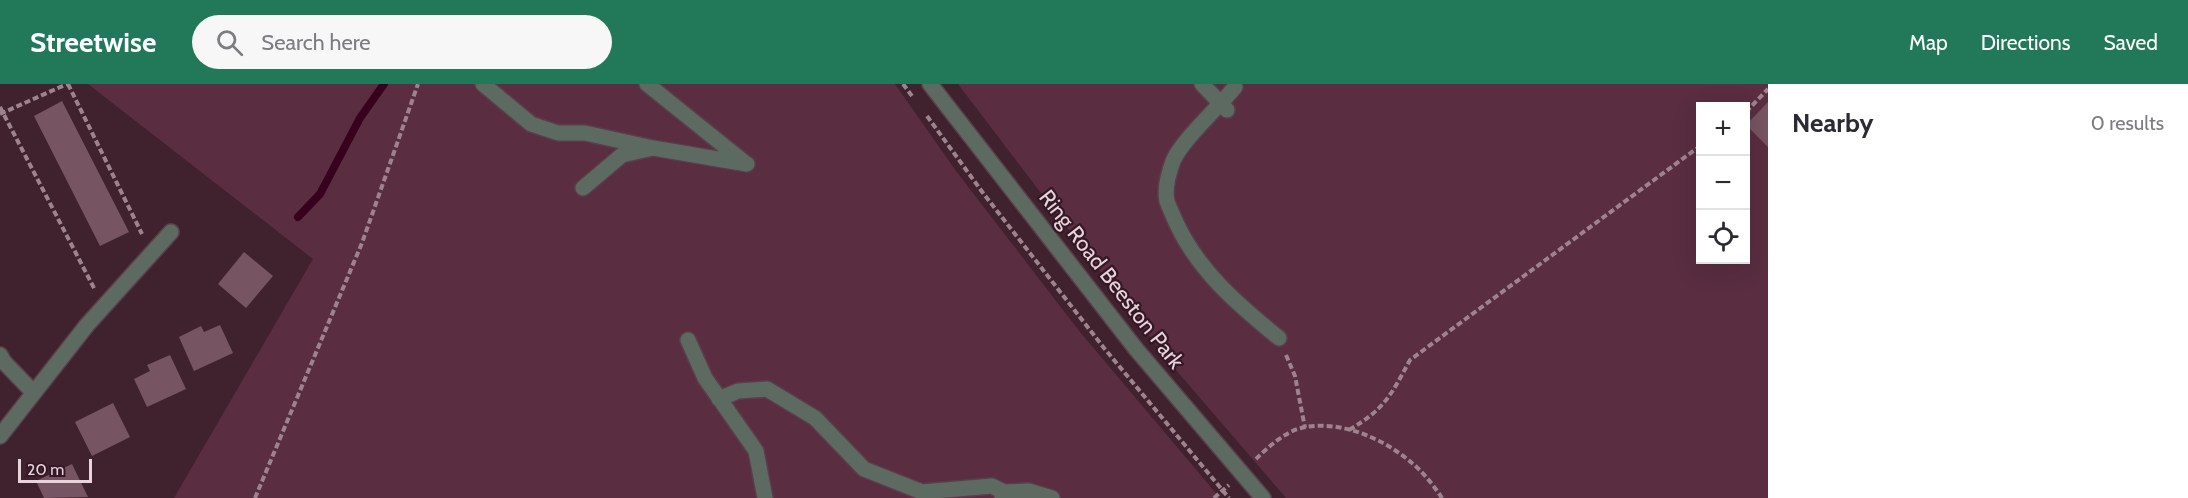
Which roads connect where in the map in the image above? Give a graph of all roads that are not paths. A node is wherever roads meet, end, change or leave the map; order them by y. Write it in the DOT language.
graph roads {
  1 [pos="483,84"];
  2 [pos="647,84"];
  3 [pos="930,84"];
  4 [pos="1202,84"];
  5 [pos="1235,87"];
  6 [pos="1225,109"];
  7 [pos="653,148"];
  8 [pos="583,188"];
  9 [pos="171,232"];
  10 [pos="1280,338"];
  11 [pos="688,340"];
  12 [pos="0,355"];
  13 [pos="33,392"];
  14 [pos="719,399"];
  15 [pos="0,436"];
  16 [pos="1003,495"];
  17 [pos="765,498"];
  18 [pos="1052,498"];
  19 [pos="1263,498"];
  1 -- 7 [label="street"];
  2 -- 7 [label="street"];
  3 -- 19 [label="street, Ring Road Beeston Park"];
  4 -- 6 [label="street"];
  5 -- 6 [label="street"];
  6 -- 10 [label="street"];
  7 -- 8 [label="street"];
  9 -- 13 [label="street"];
  11 -- 14 [label="street"];
  12 -- 13 [label="street"];
  13 -- 15 [label="street"];
  14 -- 16 [label="street"];
  14 -- 17 [label="street"];
  16 -- 18 [label="street"];
}
